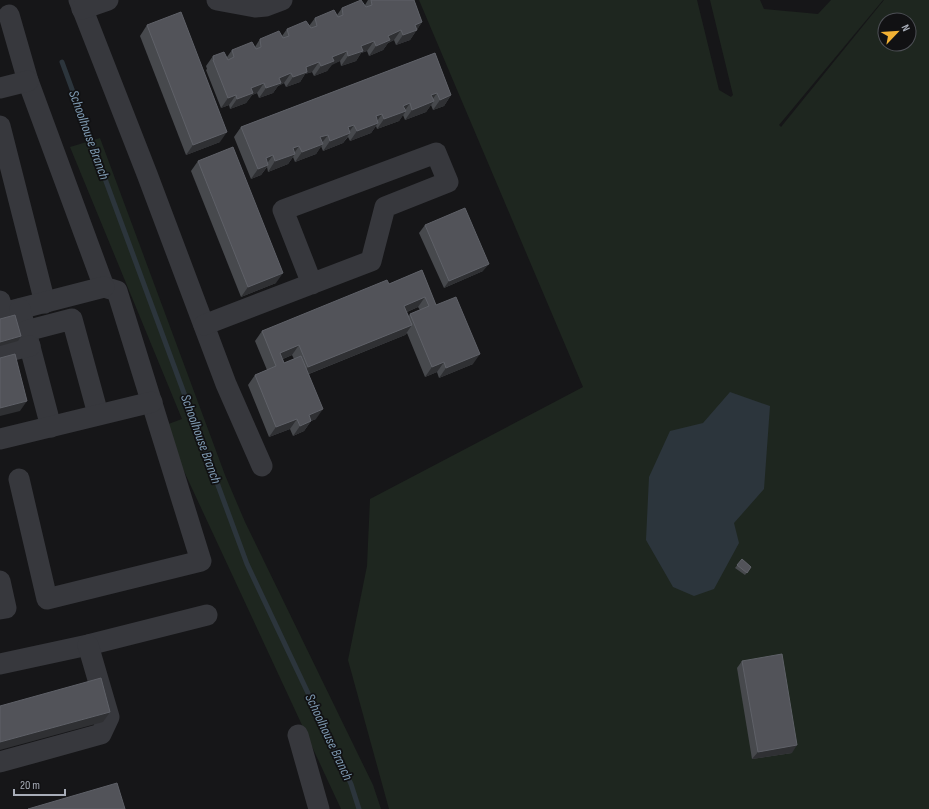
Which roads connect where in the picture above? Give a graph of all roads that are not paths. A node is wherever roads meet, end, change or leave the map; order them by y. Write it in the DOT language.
graph roads {
  1 [pos="108,0"];
  2 [pos="217,0"];
  3 [pos="282,0"];
  4 [pos="243,3"];
  5 [pos="81,5"];
  6 [pos="9,16"];
  7 [pos="28,81"];
  8 [pos="0,88"];
  9 [pos="0,126"];
  10 [pos="312,284"];
  11 [pos="104,287"];
  12 [pos="0,301"];
  13 [pos="45,303"];
  14 [pos="20,309"];
  15 [pos="204,325"];
  16 [pos="28,338"];
  17 [pos="0,354"];
  18 [pos="152,402"];
  19 [pos="98,414"];
  20 [pos="51,427"];
  21 [pos="0,439"];
  22 [pos="262,466"];
  23 [pos="19,479"];
  24 [pos="0,581"];
  25 [pos="0,609"];
  26 [pos="207,614"];
  27 [pos="88,645"];
  28 [pos="0,664"];
  29 [pos="298,734"];
  30 [pos="0,762"];
  31 [pos="319,809"];
  1 -- 5 [label="street"];
  2 -- 4 [label="street"];
  3 -- 4 [label="street"];
  5 -- 15 [label="street"];
  6 -- 7 [label="street"];
  7 -- 8 [label="street"];
  7 -- 11 [label="street"];
  9 -- 13 [label="street"];
  10 -- 10 [label="street"];
  10 -- 15 [label="street"];
  11 -- 13 [label="street"];
  11 -- 18 [label="street"];
  12 -- 14 [label="street"];
  13 -- 14 [label="street"];
  14 -- 16 [label="street"];
  15 -- 22 [label="street"];
  16 -- 17 [label="street"];
  16 -- 19 [label="street"];
  16 -- 20 [label="street"];
  18 -- 19 [label="street"];
  18 -- 23 [label="street"];
  19 -- 20 [label="street"];
  20 -- 21 [label="street"];
  24 -- 25 [label="street"];
  26 -- 27 [label="street"];
  27 -- 28 [label="street"];
  27 -- 30 [label="street"];
  29 -- 31 [label="street"];
}
